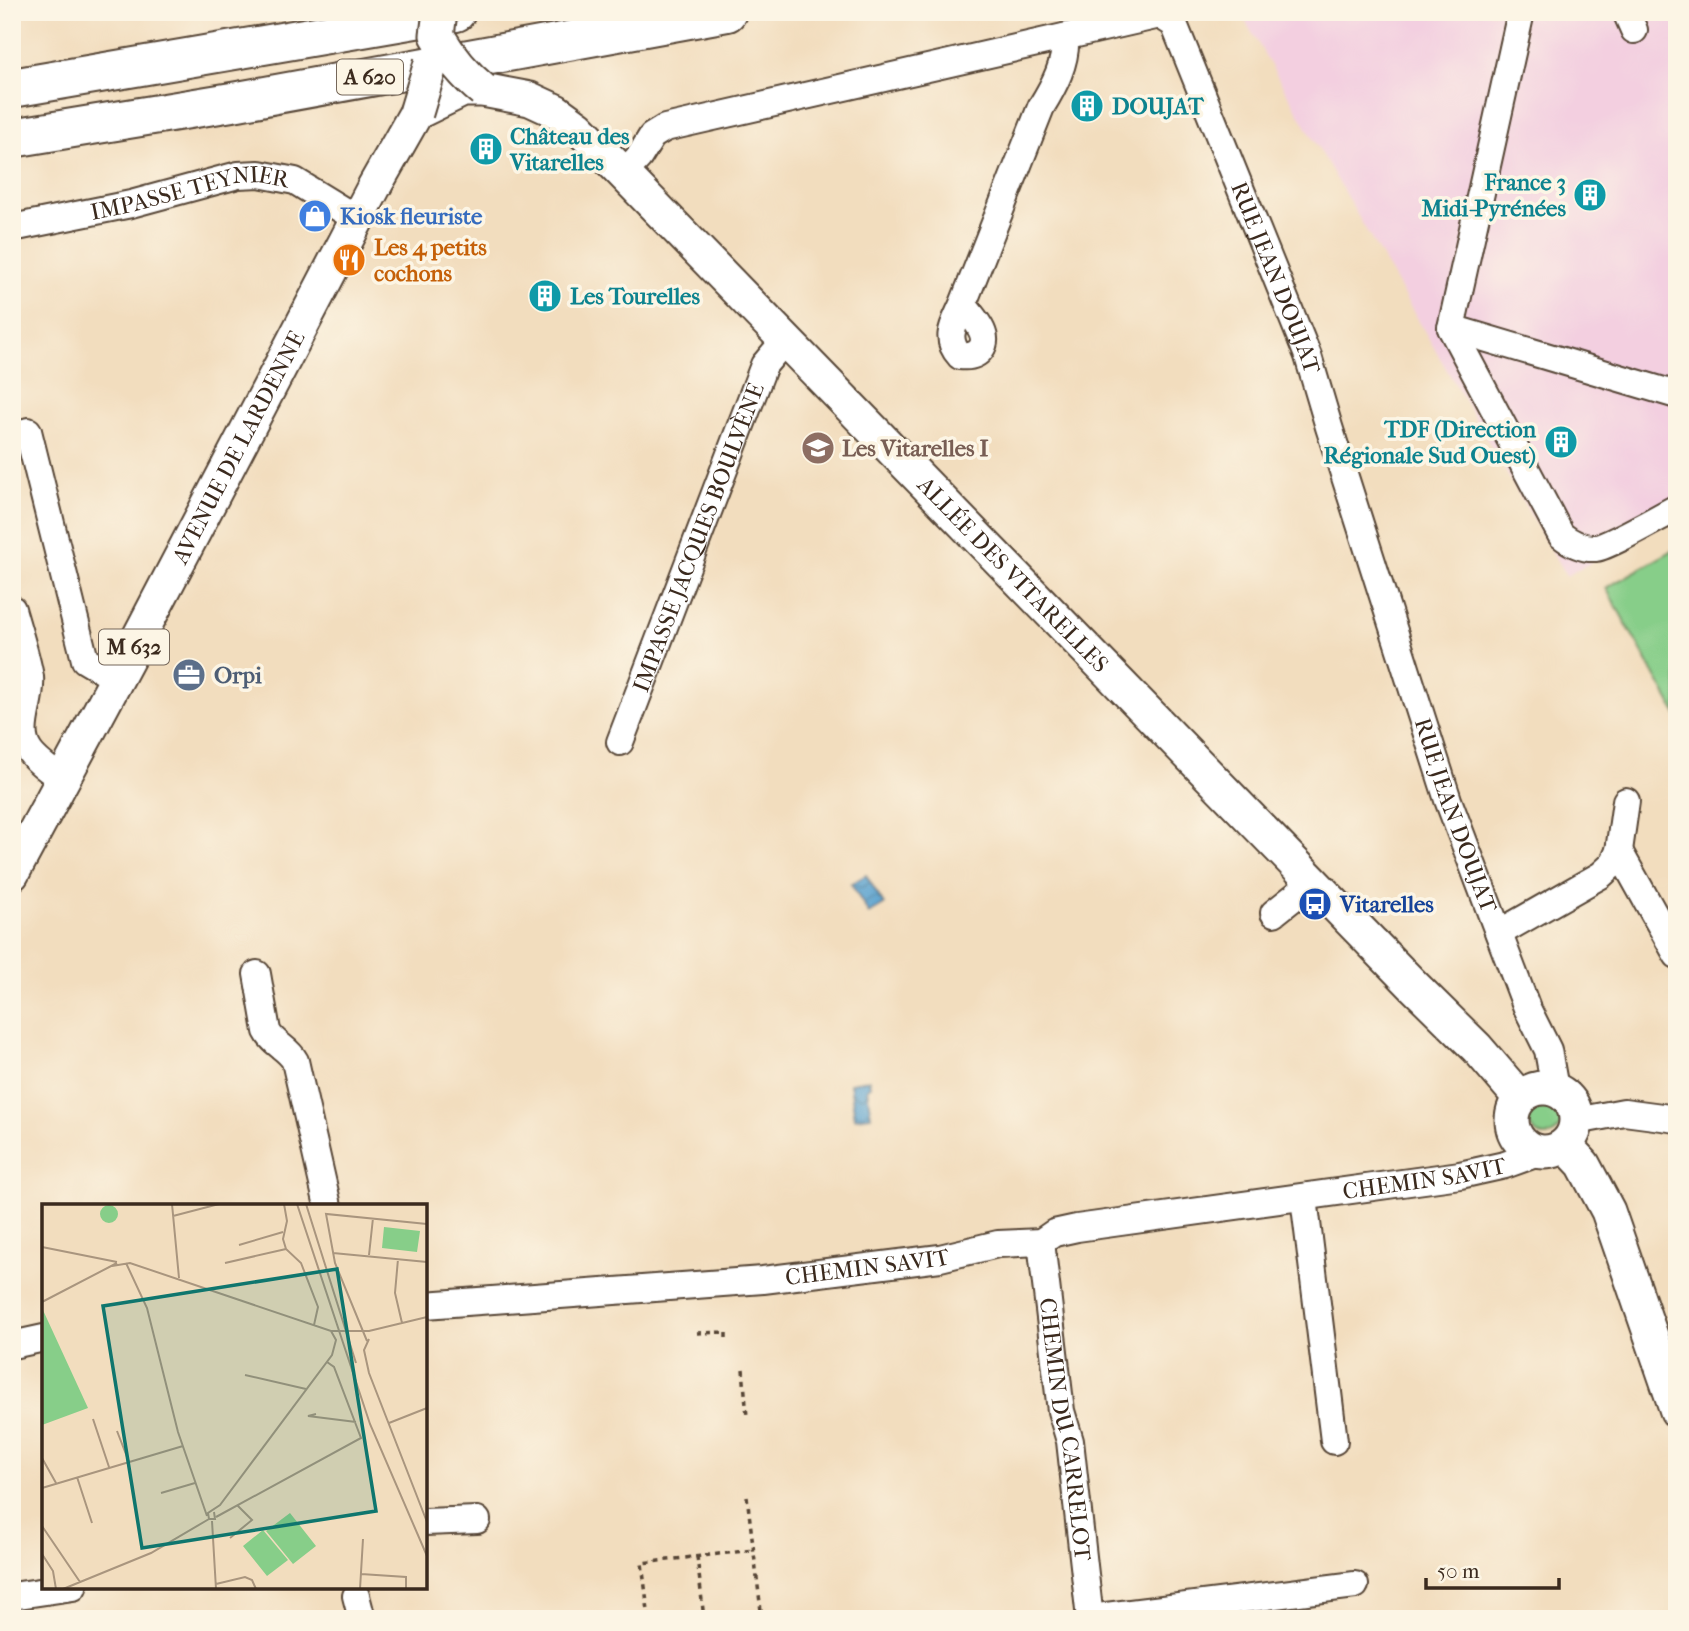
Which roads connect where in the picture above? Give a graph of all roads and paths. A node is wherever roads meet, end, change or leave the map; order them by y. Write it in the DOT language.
graph roads {
  1 [pos="727,12"];
  2 [pos="1521,12"];
  3 [pos="441,31"];
  4 [pos="1065,37"];
  5 [pos="12,88"];
  6 [pos="473,90"];
  7 [pos="416,113"];
  8 [pos="12,138"];
  9 [pos="622,174"];
  10 [pos="357,219"];
  11 [pos="12,228"];
  12 [pos="962,304"];
  13 [pos="1451,328"];
  14 [pos="785,341"];
  15 [pos="1677,395"];
  16 [pos="28,431"];
  17 [pos="1677,508"];
  18 [pos="12,609"];
  19 [pos="117,679"];
  20 [pos="620,742"];
  21 [pos="63,780"];
  22 [pos="1626,801"];
  23 [pos="1619,851"];
  24 [pos="17,854"];
  25 [pos="1313,882"];
  26 [pos="1274,913"];
  27 [pos="1499,933"];
  28 [pos="1677,956"];
  29 [pos="257,974"];
  30 [pos="1555,1089"];
  31 [pos="1520,1098"];
  32 [pos="1677,1119"];
  33 [pos="1561,1139"];
  34 [pos="1304,1198"];
  35 [pos="328,1204"];
  36 [pos="1041,1242"];
  37 [pos="427,1305"];
  38 [pos="697,1334"];
  39 [pos="42,1338"];
  40 [pos="726,1339"];
  41 [pos="12,1345"];
  42 [pos="1669,1359"];
  43 [pos="743,1369"];
  44 [pos="1677,1411"];
  45 [pos="747,1417"];
  46 [pos="1334,1441"];
  47 [pos="747,1496"];
  48 [pos="477,1520"];
  49 [pos="427,1522"];
  50 [pos="753,1550"];
  51 [pos="696,1556"];
  52 [pos="1354,1585"];
  53 [pos="60,1589"];
  54 [pos="12,1596"];
  55 [pos="1090,1618"];
  56 [pos="649,1619"];
  57 [pos="704,1619"];
  58 [pos="762,1619"];
  1 -- 8 [label="highway, A 620"];
  2 -- 13 [label="street"];
  3 -- 5 [label="highway, A 620"];
  3 -- 6 [label="main road, bridge"];
  3 -- 7 [label="main road, AVENUE DE LARDENNE, bridge"];
  4 -- 9 [label="street, RUE JEAN DOUJAT"];
  4 -- 12 [label="street"];
  4 -- 27 [label="street, RUE JEAN DOUJAT"];
  6 -- 7 [label="main road"];
  6 -- 9 [label="main road, ALLÉE DES VITARELLES"];
  7 -- 10 [label="main road, AVENUE DE LARDENNE / M 632"];
  9 -- 14 [label="main road, ALLÉE DES VITARELLES"];
  10 -- 11 [label="street, IMPASSE TEYNIER"];
  10 -- 19 [label="main road, AVENUE DE LARDENNE / M 632"];
  13 -- 15 [label="street"];
  13 -- 17 [label="street"];
  14 -- 20 [label="street, IMPASSE JACQUES BOULVÈNE"];
  14 -- 25 [label="main road, ALLÉE DES VITARELLES"];
  16 -- 19 [label="street"];
  18 -- 21 [label="street"];
  19 -- 21 [label="main road, AVENUE DE LARDENNE / M 632"];
  21 -- 24 [label="main road, AVENUE DE LARDENNE / M 632"];
  22 -- 23 [label="street"];
  23 -- 27 [label="street"];
  23 -- 28 [label="street"];
  25 -- 26 [label="street"];
  25 -- 31 [label="main road, ALLÉE DES VITARELLES"];
  27 -- 30 [label="street, RUE JEAN DOUJAT"];
  29 -- 35 [label="street"];
  30 -- 31 [label="main road"];
  30 -- 33 [label="main road"];
  31 -- 33 [label="main road"];
  32 -- 33 [label="street, CHEMIN SAVIT"];
  33 -- 34 [label="street, CHEMIN SAVIT"];
  33 -- 42 [label="main road"];
  34 -- 36 [label="street, CHEMIN SAVIT"];
  34 -- 46 [label="street"];
  36 -- 37 [label="street, CHEMIN SAVIT"];
  36 -- 55 [label="street, CHEMIN DU CARRELOT"];
  38 -- 40 [label="path"];
  39 -- 41 [label="street"];
  42 -- 44 [label="main road"];
  43 -- 45 [label="path"];
  47 -- 50 [label="path"];
  48 -- 49 [label="street"];
  50 -- 51 [label="path"];
  50 -- 58 [label="path"];
  51 -- 56 [label="path"];
  51 -- 57 [label="path"];
  52 -- 55 [label="street, CHEMIN DU CARRELOT"];
  53 -- 54 [label="street"];
}
